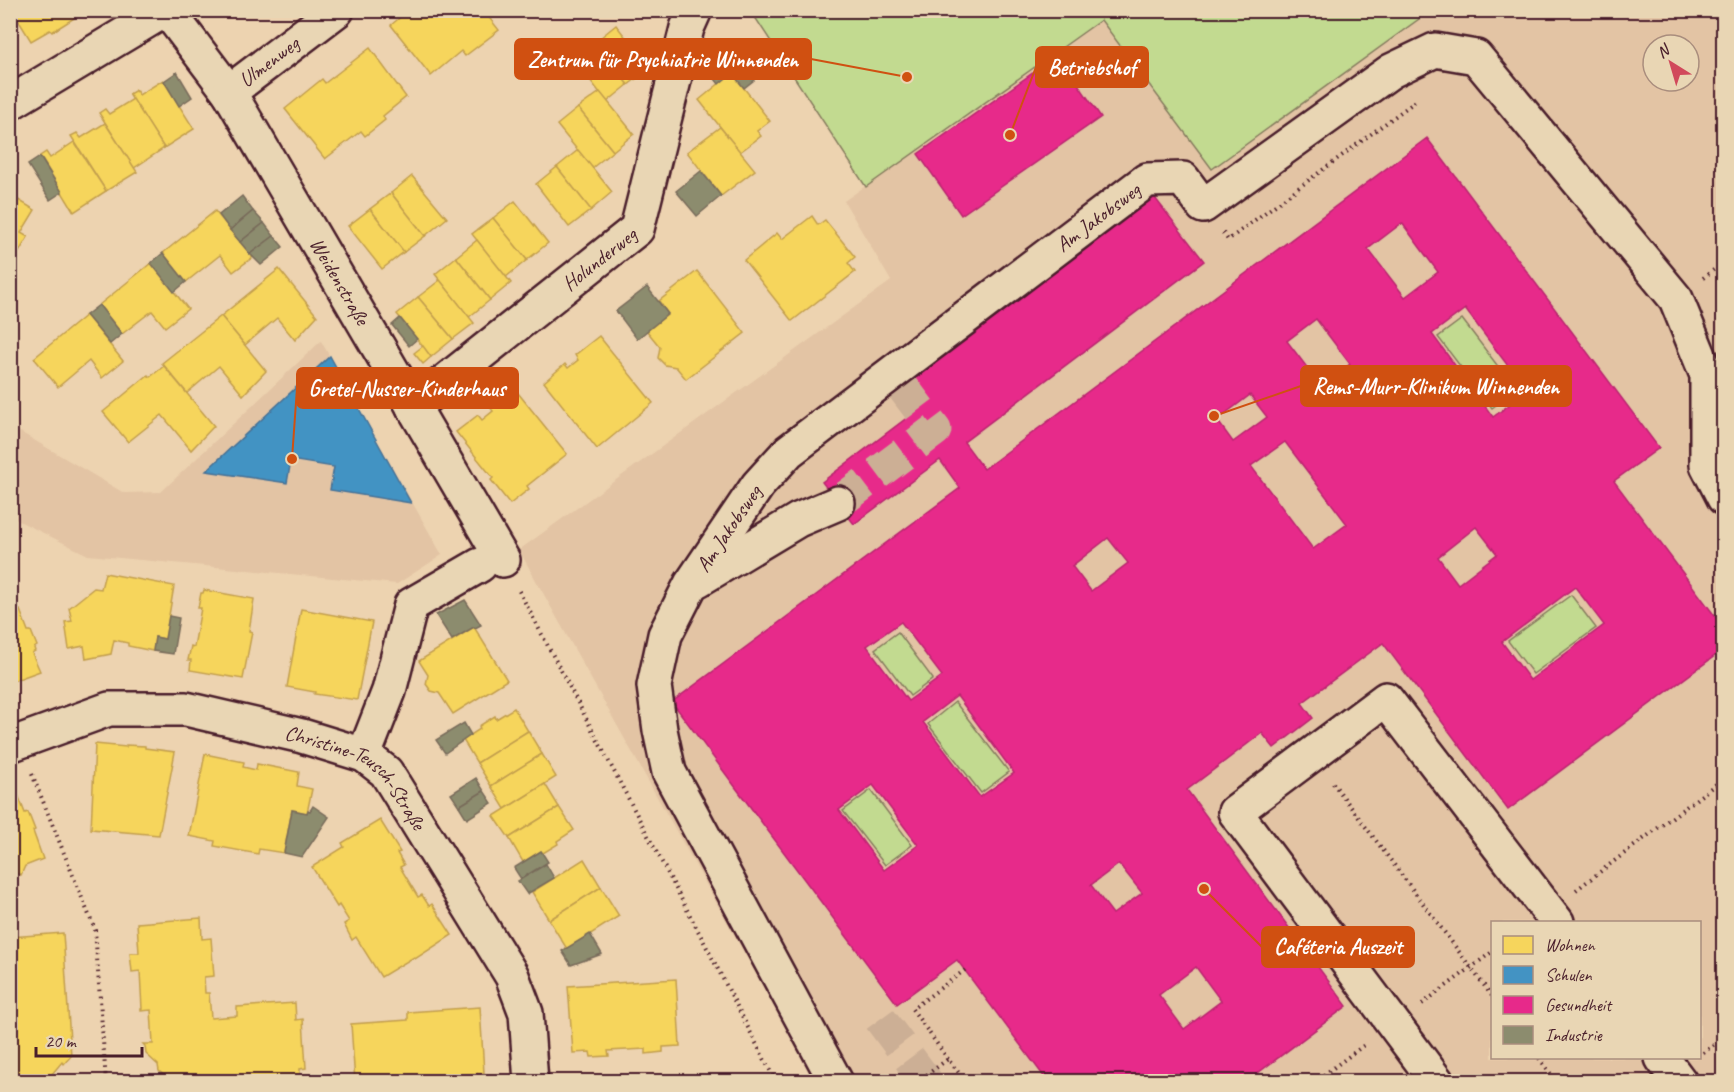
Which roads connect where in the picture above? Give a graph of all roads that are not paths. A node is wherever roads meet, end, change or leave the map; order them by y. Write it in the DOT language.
graph roads {
  1 [pos="166,10"];
  2 [pos="337,10"];
  3 [pos="695,10"];
  4 [pos="229,93"];
  5 [pos="10,103"];
  6 [pos="413,407"];
  7 [pos="758,485"];
  8 [pos="1724,498"];
  9 [pos="838,503"];
  10 [pos="798,520"];
  11 [pos="691,585"];
  12 [pos="15,743"];
  13 [pos="364,755"];
  14 [pos="1553,917"];
  15 [pos="1663,1059"];
  16 [pos="531,1082"];
  17 [pos="836,1082"];
  18 [pos="1437,1082"];
  19 [pos="1680,1082"];
  1 -- 4 [label="street, Weidenstraße"];
  1 -- 5 [label="street"];
  2 -- 4 [label="street, Ulmenweg"];
  3 -- 6 [label="street, Holunderweg"];
  4 -- 6 [label="street, Weidenstraße"];
  6 -- 13 [label="street, Weidenstraße"];
  7 -- 8 [label="street, Am Jakobsweg"];
  7 -- 10 [label="street"];
  7 -- 11 [label="street, Am Jakobsweg"];
  9 -- 10 [label="street"];
  10 -- 11 [label="street"];
  11 -- 17 [label="street, Am Jakobsweg"];
  12 -- 13 [label="street, Christine-Teusch-Straße"];
  13 -- 16 [label="street, Christine-Teusch-Straße"];
  14 -- 18 [label="street"];
  15 -- 19 [label="street"];
}
